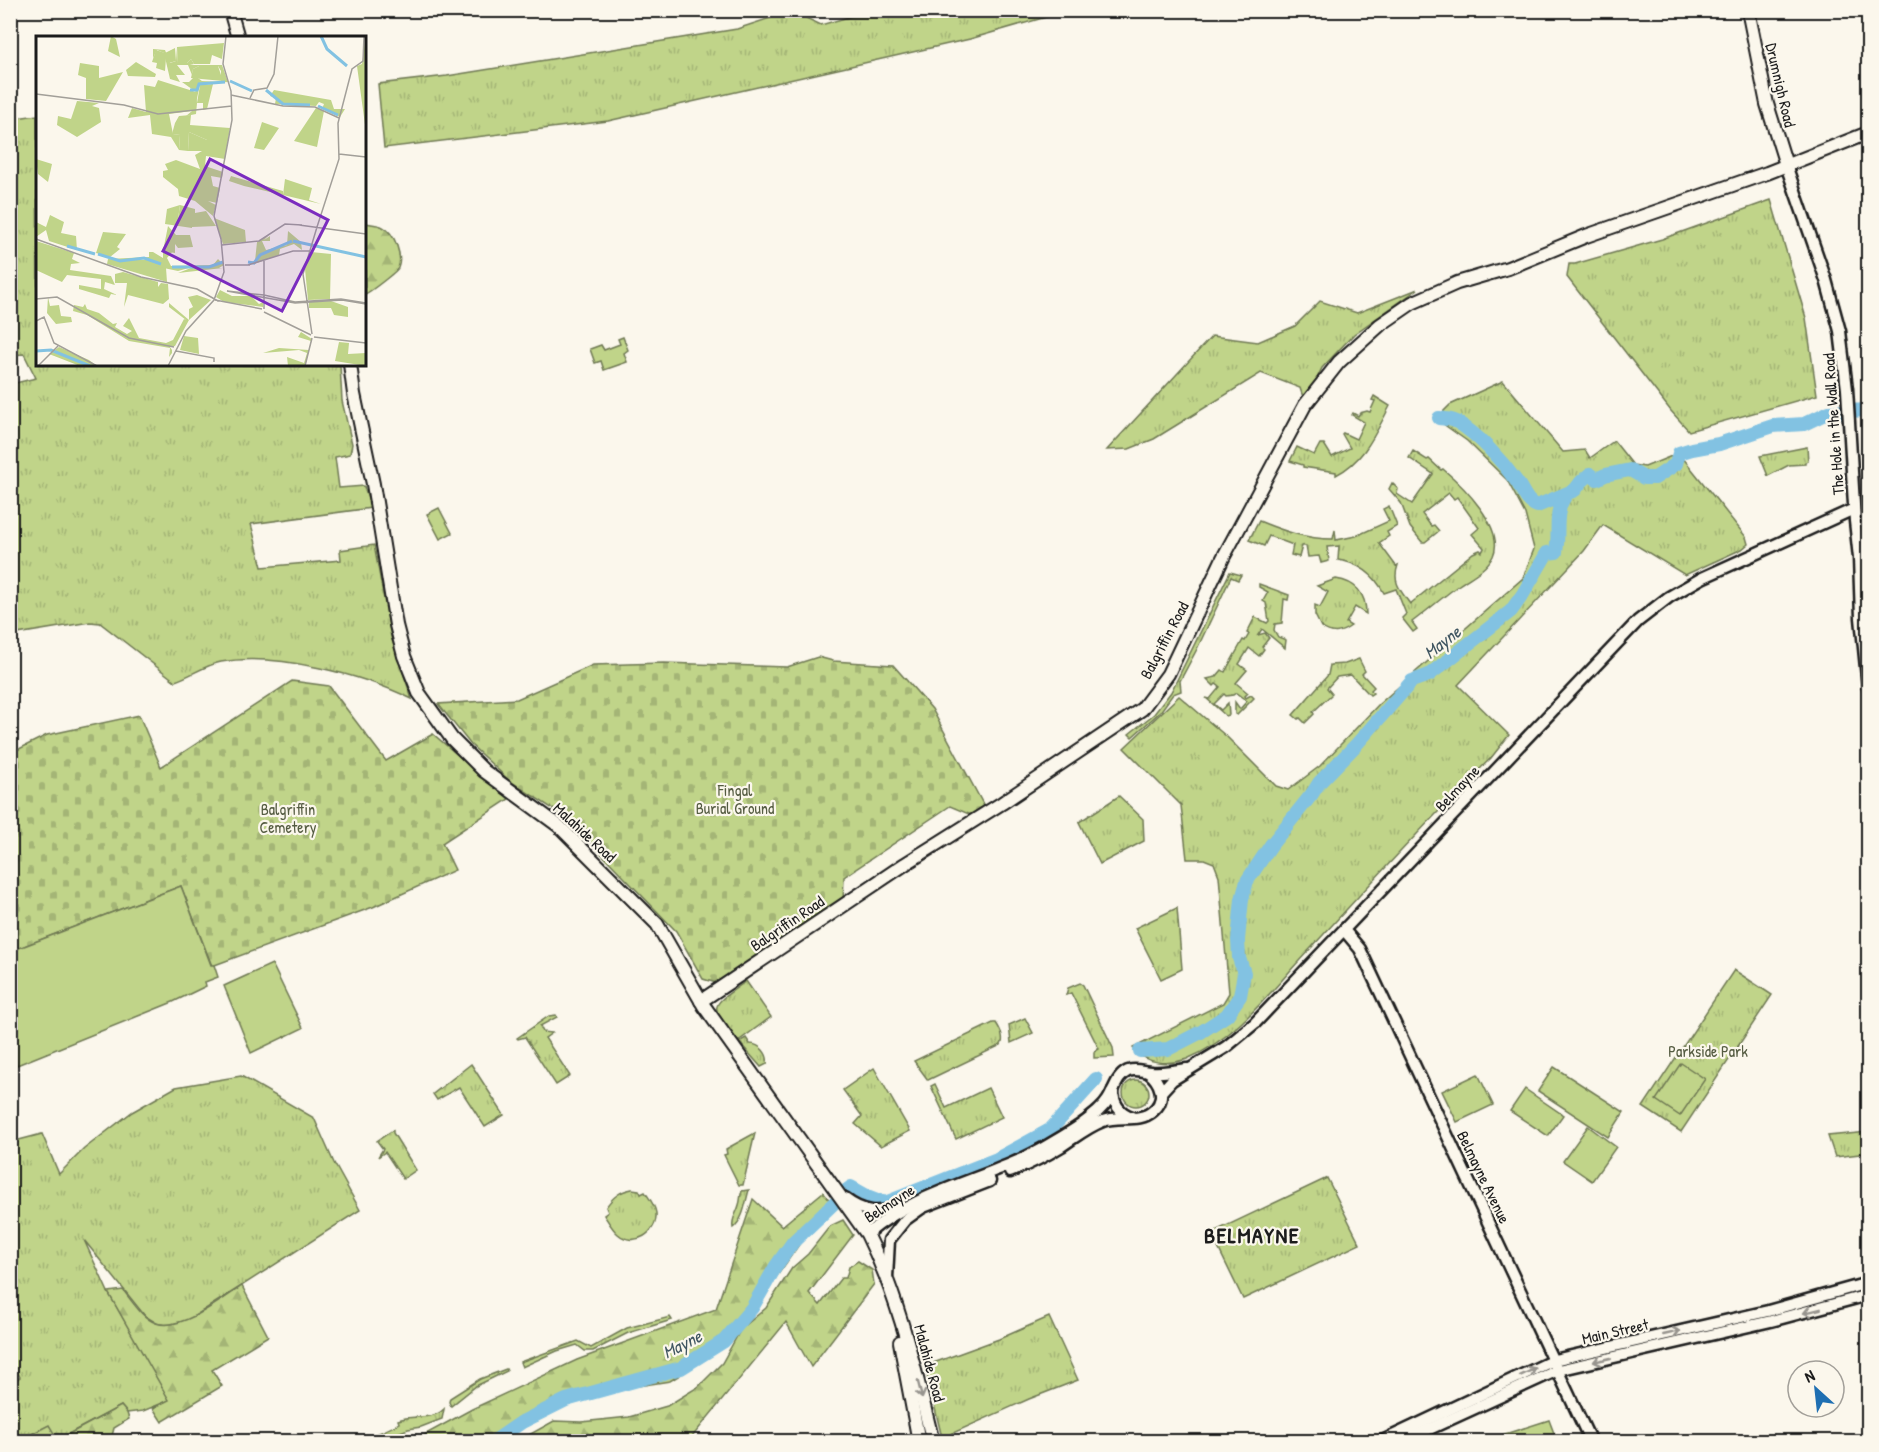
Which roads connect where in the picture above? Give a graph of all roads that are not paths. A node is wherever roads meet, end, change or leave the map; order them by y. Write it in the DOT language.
graph roads {
  1 [pos="230,10"];
  2 [pos="1748,10"];
  3 [pos="237,36"];
  4 [pos="1869,133"];
  5 [pos="1786,165"];
  6 [pos="1586,236"];
  7 [pos="1477,276"];
  8 [pos="350,366"];
  9 [pos="1854,509"];
  10 [pos="1869,688"];
  11 [pos="1344,930"];
  12 [pos="701,1001"];
  13 [pos="1189,1068"];
  14 [pos="1148,1072"];
  15 [pos="1113,1090"];
  16 [pos="1161,1092"];
  17 [pos="1135,1117"];
  18 [pos="836,1191"];
  19 [pos="937,1192"];
  20 [pos="926,1205"];
  21 [pos="867,1234"];
  22 [pos="887,1280"];
  23 [pos="1869,1283"];
  24 [pos="892,1293"];
  25 [pos="1869,1295"];
  26 [pos="1556,1365"];
  27 [pos="919,1442"];
  28 [pos="933,1442"];
  29 [pos="1380,1442"];
  30 [pos="1401,1442"];
  31 [pos="1591,1442"];
  1 -- 3 [label="main road"];
  2 -- 5 [label="main road, Drumnigh Road"];
  4 -- 5 [label="main road"];
  5 -- 6 [label="main road"];
  5 -- 9 [label="street, The Hole in the Wall Road"];
  6 -- 7 [label="main road, Balgriffin Road"];
  6 -- 7 [label="main road, Balgriffin Road"];
  7 -- 12 [label="main road, Balgriffin Road"];
  8 -- 12 [label="main road, Malahide Road"];
  9 -- 10 [label="street, The Hole in the Wall Road"];
  9 -- 11 [label="street, Belmayne"];
  11 -- 13 [label="street, Belmayne"];
  11 -- 26 [label="street, Belmayne Avenue"];
  12 -- 18 [label="main road, Malahide Road"];
  13 -- 14 [label="street, Belmayne"];
  13 -- 16 [label="street, Belmayne"];
  14 -- 15 [label="street, Belmayne"];
  14 -- 16 [label="street"];
  15 -- 17 [label="street"];
  15 -- 19 [label="street, Belmayne"];
  16 -- 17 [label="street, Belmayne"];
  17 -- 20 [label="street, Belmayne"];
  18 -- 19 [label="street"];
  18 -- 21 [label="main road, Malahide Road"];
  19 -- 21 [label="street, Belmayne"];
  20 -- 21 [label="street, Belmayne"];
  20 -- 22 [label="street"];
  21 -- 22 [label="main road, Malahide Road"];
  22 -- 24 [label="main road, Malahide Road"];
  26 -- 23 [label="street, Main Street, one-way"];
  24 -- 27 [label="main road, Malahide Road"];
  24 -- 28 [label="main road, Malahide Road, one-way"];
  25 -- 26 [label="street, Main Street, one-way"];
  29 -- 26 [label="street, Main Street, one-way"];
  26 -- 30 [label="street, Main Street"];
  26 -- 31 [label="street, Belmayne Avenue"];
}
